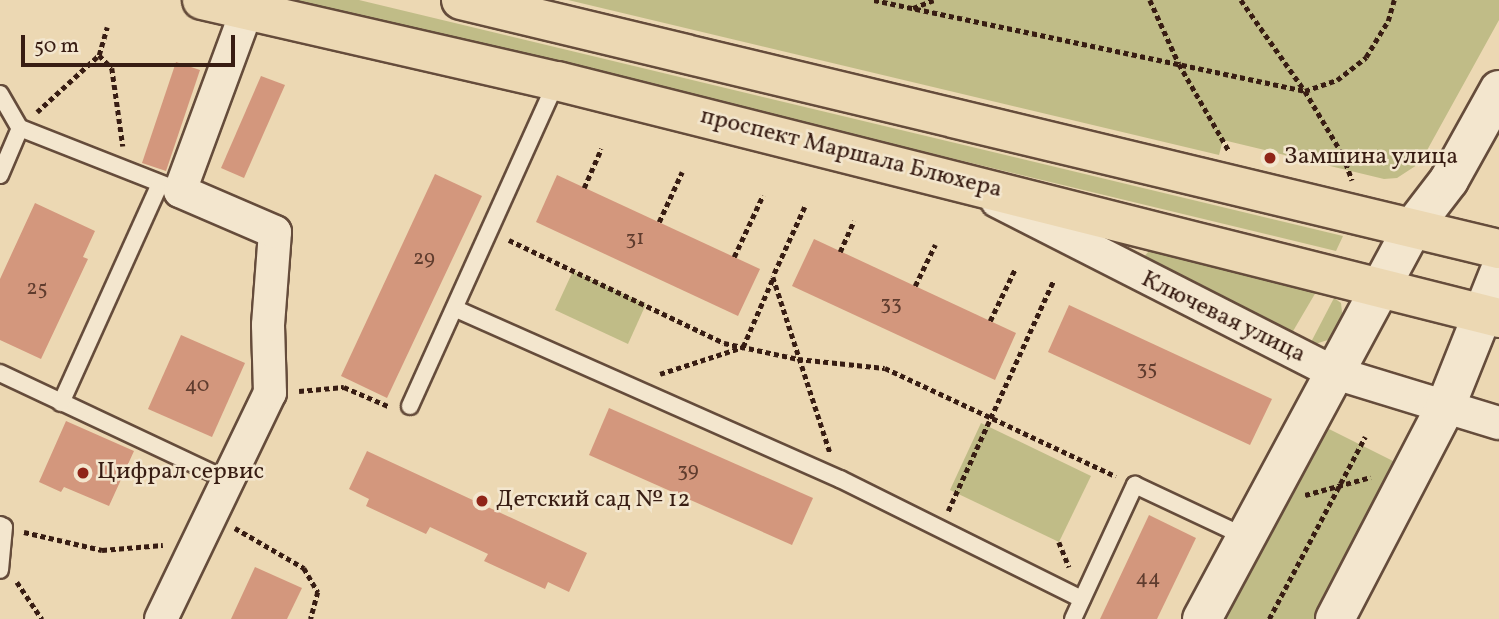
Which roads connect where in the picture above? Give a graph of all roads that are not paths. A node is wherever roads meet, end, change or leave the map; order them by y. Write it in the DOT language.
graph roads {
  1 [pos="202,0"];
  2 [pos="461,0"];
  3 [pos="247,10"];
  4 [pos="556,81"];
  5 [pos="1499,90"];
  6 [pos="0,94"];
  7 [pos="20,128"];
  8 [pos="0,175"];
  9 [pos="961,181"];
  10 [pos="170,187"];
  11 [pos="1413,227"];
  12 [pos="1499,249"];
  13 [pos="1499,273"];
  14 [pos="1382,288"];
  15 [pos="456,309"];
  16 [pos="1492,316"];
  17 [pos="0,373"];
  18 [pos="1335,373"];
  19 [pos="61,403"];
  20 [pos="410,406"];
  21 [pos="1445,408"];
  22 [pos="1499,424"];
  23 [pos="229,481"];
  24 [pos="1252,521"];
  25 [pos="2,526"];
  26 [pos="2,566"];
  27 [pos="1082,599"];
  28 [pos="161,619"];
  29 [pos="1073,619"];
  30 [pos="1202,619"];
  31 [pos="1335,619"];
  1 -- 3 [label="main road, проспект Маршала Блюхера"];
  2 -- 11 [label="main road"];
  3 -- 4 [label="main road, проспект Маршала Блюхера"];
  3 -- 10 [label="street"];
  4 -- 9 [label="main road, проспект Маршала Блюхера"];
  4 -- 15 [label="lane"];
  5 -- 11 [label="street"];
  6 -- 7 [label="lane"];
  7 -- 8 [label="lane"];
  7 -- 10 [label="lane"];
  9 -- 14 [label="main road, проспект Маршала Блюхера"];
  9 -- 18 [label="street, Ключевая улица"];
  10 -- 19 [label="lane"];
  10 -- 23 [label="street"];
  11 -- 12 [label="main road"];
  11 -- 14 [label="street"];
  13 -- 16 [label="street"];
  14 -- 16 [label="main road, проспект Маршала Блюхера"];
  14 -- 18 [label="street"];
  15 -- 20 [label="lane"];
  15 -- 27 [label="lane"];
  16 -- 21 [label="street"];
  17 -- 19 [label="lane"];
  18 -- 21 [label="street, Ключевая улица"];
  18 -- 24 [label="street"];
  19 -- 23 [label="lane"];
  21 -- 22 [label="street, Ключевая улица"];
  21 -- 31 [label="street"];
  23 -- 28 [label="street"];
  24 -- 27 [label="lane"];
  24 -- 30 [label="street"];
  25 -- 26 [label="lane"];
  27 -- 29 [label="lane"];
}
